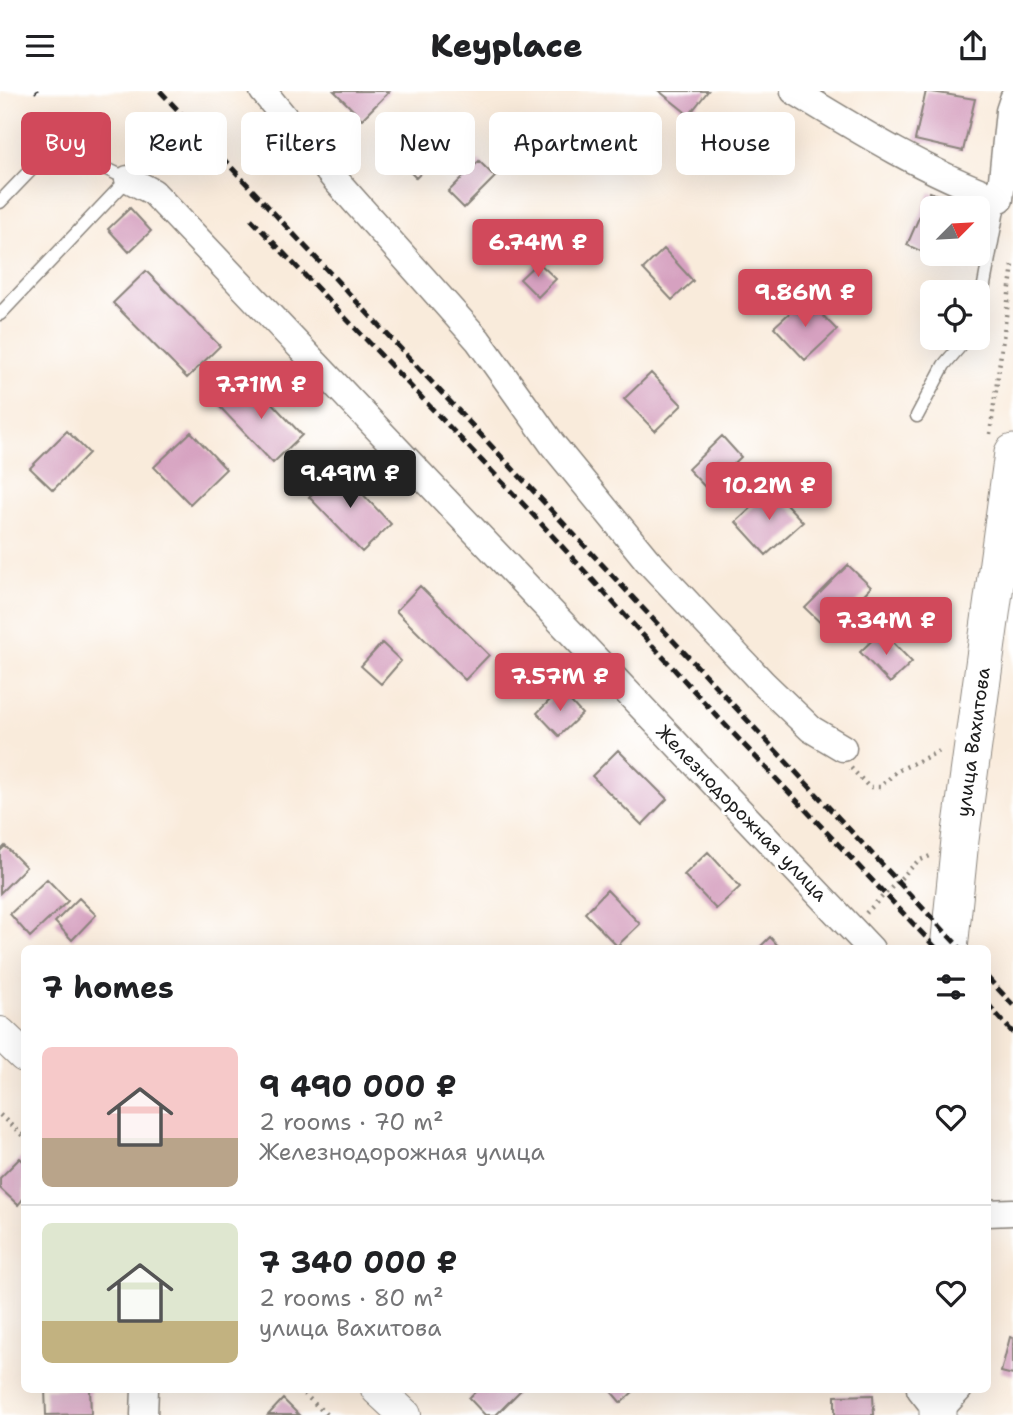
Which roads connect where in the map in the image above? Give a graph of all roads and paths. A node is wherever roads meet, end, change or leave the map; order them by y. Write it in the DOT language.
graph roads {
  1 [pos="263,91"];
  2 [pos="794,91"];
  3 [pos="1013,99"];
  4 [pos="128,179"];
  5 [pos="1000,199"];
  6 [pos="0,202"];
  7 [pos="985,280"];
  8 [pos="0,314"];
  9 [pos="957,350"];
  10 [pos="917,416"];
  11 [pos="1013,453"];
  12 [pos="949,746"];
  13 [pos="843,748"];
  14 [pos="918,861"];
  15 [pos="863,916"];
  16 [pos="867,945"];
  17 [pos="949,945"];
  18 [pos="0,1033"];
  19 [pos="21,1053"];
  20 [pos="0,1115"];
  21 [pos="21,1134"];
  22 [pos="1013,1212"];
  23 [pos="991,1213"];
  24 [pos="145,1393"];
  25 [pos="303,1393"];
  26 [pos="381,1393"];
  27 [pos="144,1415"];
  28 [pos="327,1415"];
  29 [pos="405,1415"];
  1 -- 13 [label="street"];
  2 -- 5 [label="street"];
  3 -- 5 [label="street"];
  4 -- 6 [label="lane"];
  4 -- 8 [label="lane"];
  4 -- 16 [label="street, Железнодорожная улица"];
  5 -- 7 [label="lane"];
  9 -- 10 [label="lane"];
  11 -- 17 [label="main road, улица Вахитова"];
  12 -- 13 [label="path"];
  14 -- 15 [label="path"];
  18 -- 19 [label="street"];
  20 -- 21 [label="path"];
  22 -- 23 [label="street"];
  24 -- 27 [label="street"];
  25 -- 28 [label="path"];
  26 -- 29 [label="street"];
}
